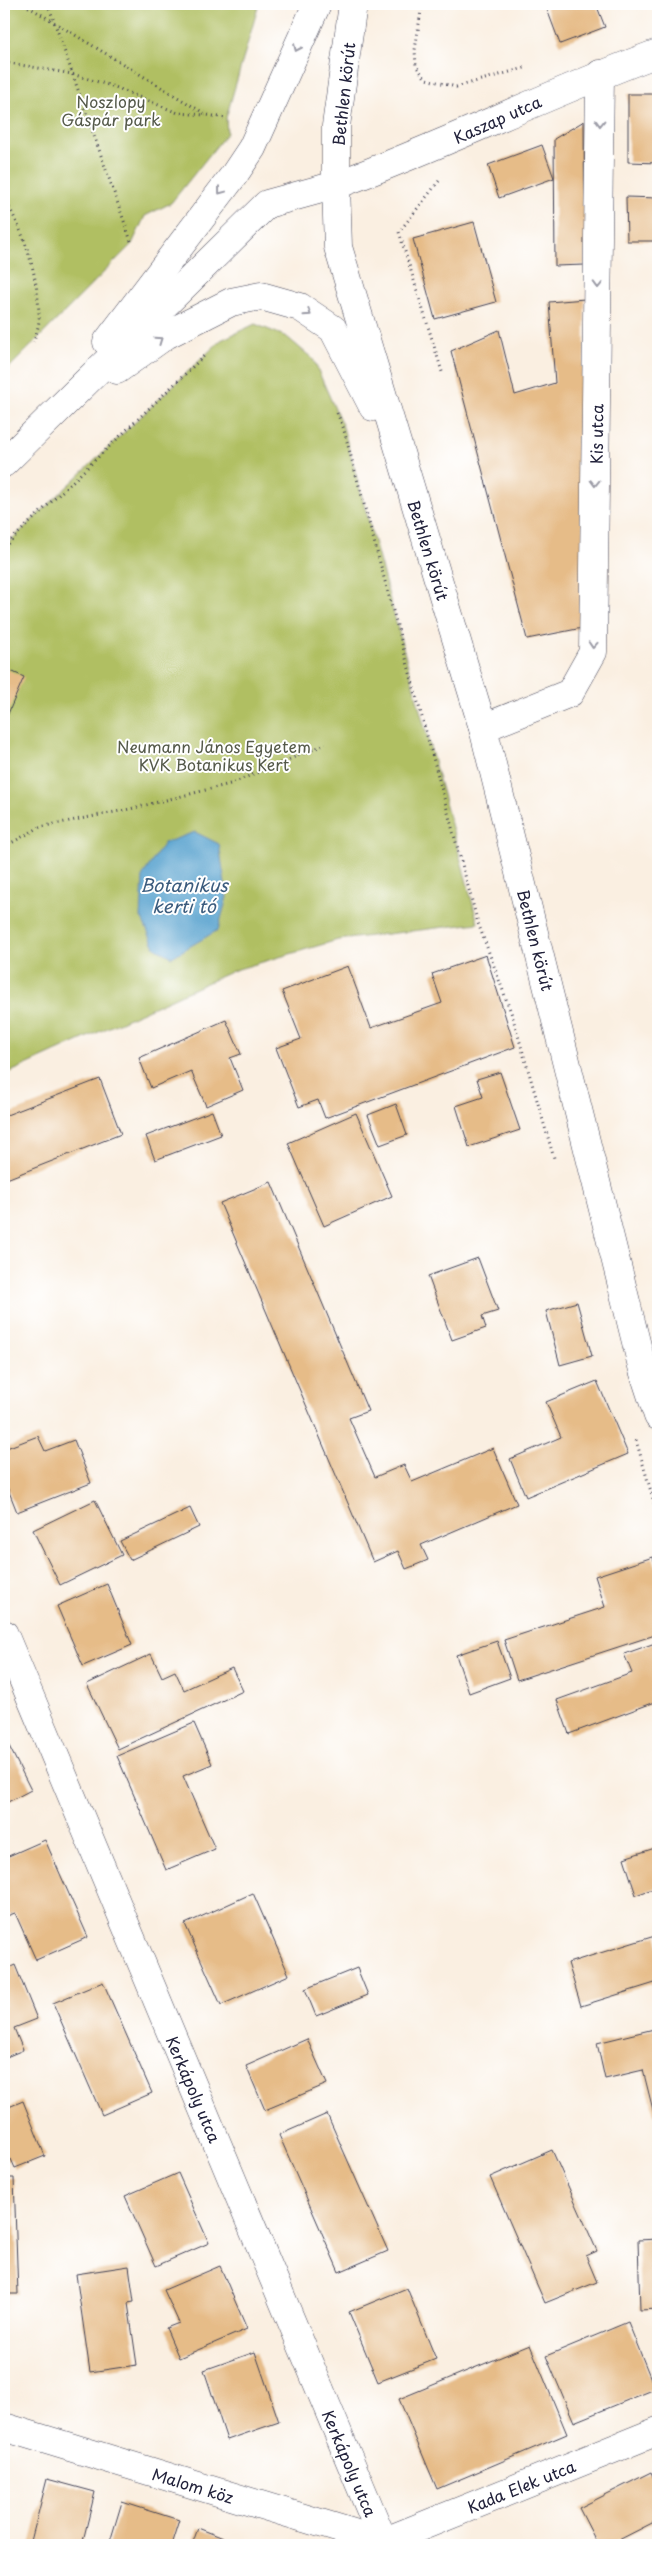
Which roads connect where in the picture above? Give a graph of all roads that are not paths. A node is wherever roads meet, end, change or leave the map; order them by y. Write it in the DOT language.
graph roads {
  1 [pos="317,4"];
  2 [pos="353,4"];
  3 [pos="658,52"];
  4 [pos="600,74"];
  5 [pos="336,185"];
  6 [pos="48,418"];
  7 [pos="4,462"];
  8 [pos="404,467"];
  9 [pos="483,728"];
  10 [pos="651,1368"];
  11 [pos="658,1416"];
  12 [pos="5,1643"];
  13 [pos="4,2427"];
  14 [pos="658,2431"];
  15 [pos="384,2544"];
  1 -- 6 [label="street, one-way"];
  2 -- 5 [label="street, Bethlen körút"];
  3 -- 4 [label="street, Kaszap utca"];
  4 -- 5 [label="street, Kaszap utca"];
  4 -- 9 [label="street, Kis utca, one-way"];
  5 -- 6 [label="street, Kaszap utca"];
  5 -- 8 [label="street, Bethlen körút"];
  6 -- 7 [label="street"];
  6 -- 8 [label="street, one-way"];
  8 -- 9 [label="street, Bethlen körút"];
  9 -- 10 [label="street, Bethlen körút"];
  10 -- 11 [label="street, Bethlen körút"];
  12 -- 15 [label="street, Kerkápoly utca"];
  13 -- 15 [label="street, Malom köz"];
  14 -- 15 [label="street, Kada Elek utca"];
}
